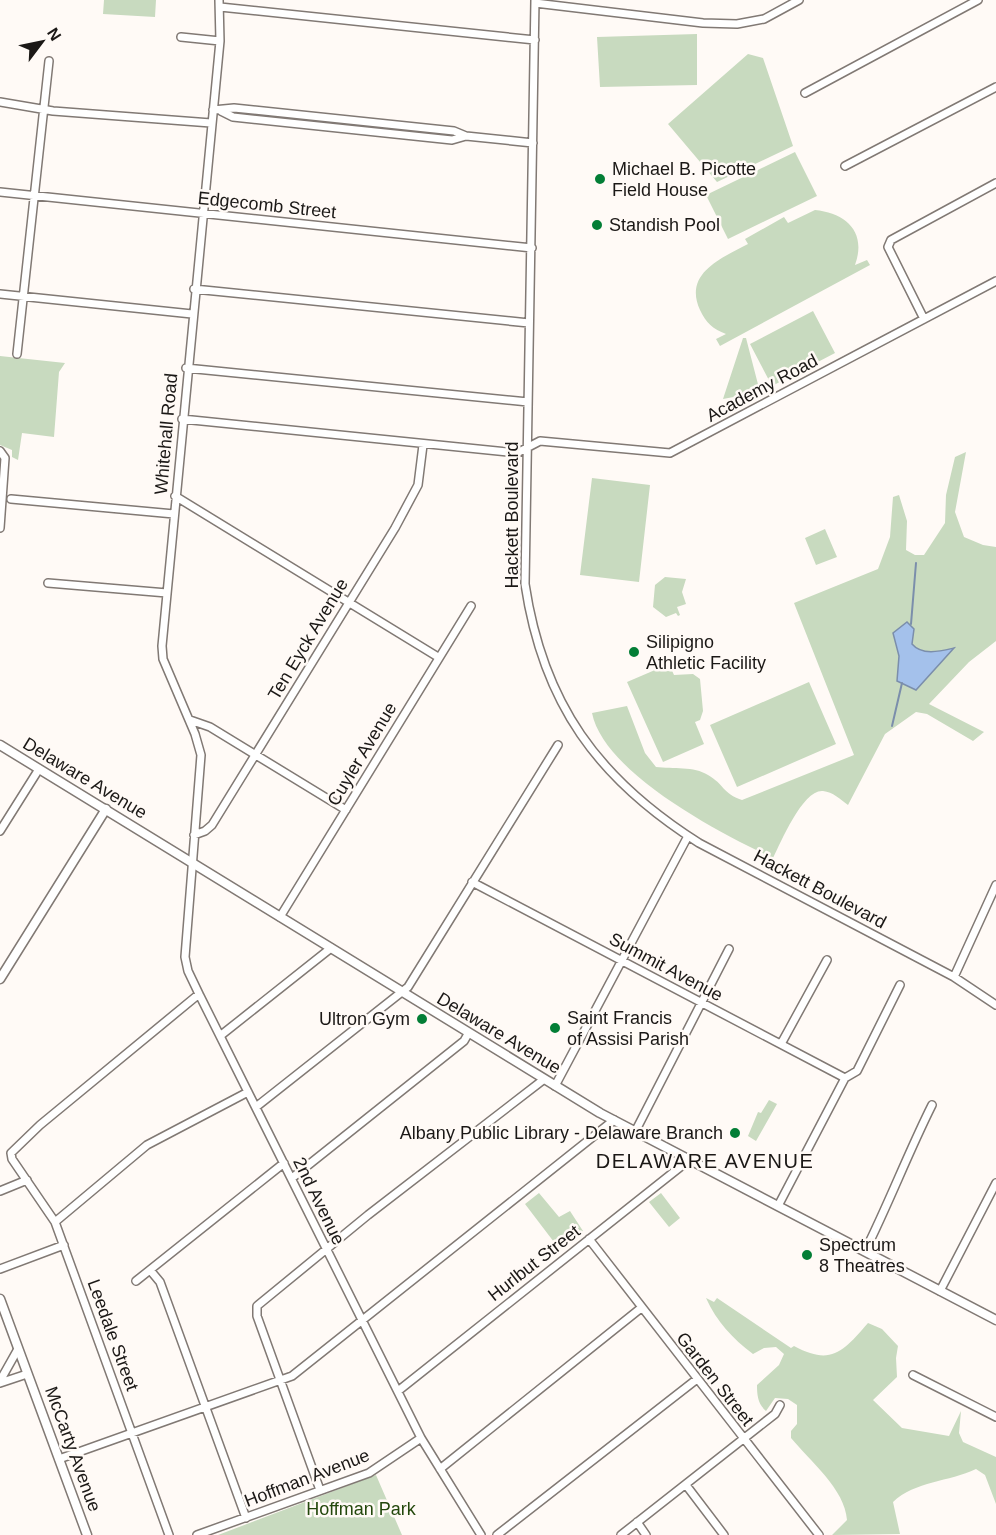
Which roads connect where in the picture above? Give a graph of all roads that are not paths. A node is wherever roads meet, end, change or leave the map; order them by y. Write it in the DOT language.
graph roads {
  1 [pos="799,0"];
  2 [pos="978,0"];
  3 [pos="535,1"];
  4 [pos="220,4"];
  5 [pos="180,37"];
  6 [pos="535,40"];
  7 [pos="220,41"];
  8 [pos="49,61"];
  9 [pos="996,87"];
  10 [pos="805,93"];
  11 [pos="0,102"];
  12 [pos="44,108"];
  13 [pos="213,110"];
  14 [pos="211,123"];
  15 [pos="533,143"];
  16 [pos="845,166"];
  17 [pos="996,183"];
  18 [pos="0,192"];
  19 [pos="34,196"];
  20 [pos="202,214"];
  21 [pos="532,248"];
  22 [pos="996,281"];
  23 [pos="195,289"];
  24 [pos="0,294"];
  25 [pos="23,296"];
  26 [pos="192,314"];
  27 [pos="924,319"];
  28 [pos="529,323"];
  29 [pos="17,354"];
  30 [pos="186,368"];
  31 [pos="528,402"];
  32 [pos="182,419"];
  33 [pos="423,445"];
  34 [pos="528,447"];
  35 [pos="2,455"];
  36 [pos="175,496"];
  37 [pos="11,499"];
  38 [pos="174,514"];
  39 [pos="0,528"];
  40 [pos="48,583"];
  41 [pos="167,592"];
  42 [pos="348,603"];
  43 [pos="471,606"];
  44 [pos="438,657"];
  45 [pos="190,720"];
  46 [pos="0,745"];
  47 [pos="558,745"];
  48 [pos="256,754"];
  49 [pos="39,769"];
  50 [pos="106,809"];
  51 [pos="346,810"];
  52 [pos="0,831"];
  53 [pos="194,835"];
  54 [pos="688,836"];
  55 [pos="192,863"];
  56 [pos="472,882"];
  57 [pos="996,885"];
  58 [pos="280,917"];
  59 [pos="331,948"];
  60 [pos="729,950"];
  61 [pos="621,960"];
  62 [pos="827,960"];
  63 [pos="954,977"];
  64 [pos="0,979"];
  65 [pos="900,985"];
  66 [pos="401,992"];
  67 [pos="199,994"];
  68 [pos="701,1002"];
  69 [pos="996,1005"];
  70 [pos="468,1034"];
  71 [pos="220,1036"];
  72 [pos="781,1044"];
  73 [pos="845,1078"];
  74 [pos="543,1080"];
  75 [pos="555,1086"];
  76 [pos="248,1092"];
  77 [pos="932,1105"];
  78 [pos="256,1107"];
  79 [pos="614,1120"];
  80 [pos="634,1132"];
  81 [pos="689,1160"];
  82 [pos="284,1163"];
  83 [pos="292,1178"];
  84 [pos="27,1180"];
  85 [pos="996,1183"];
  86 [pos="0,1191"];
  87 [pos="778,1206"];
  88 [pos="55,1222"];
  89 [pos="589,1239"];
  90 [pos="64,1245"];
  91 [pos="326,1249"];
  92 [pos="865,1251"];
  93 [pos="0,1269"];
  94 [pos="150,1270"];
  95 [pos="136,1281"];
  96 [pos="940,1291"];
  97 [pos="0,1299"];
  98 [pos="641,1308"];
  99 [pos="996,1320"];
  100 [pos="362,1321"];
  101 [pos="18,1349"];
  102 [pos="27,1374"];
  103 [pos="914,1375"];
  104 [pos="280,1379"];
  105 [pos="697,1379"];
  106 [pos="0,1382"];
  107 [pos="398,1391"];
  108 [pos="207,1405"];
  109 [pos="780,1405"];
  110 [pos="995,1413"];
  111 [pos="133,1433"];
  112 [pos="421,1438"];
  113 [pos="743,1440"];
  114 [pos="59,1459"];
  115 [pos="440,1469"];
  116 [pos="686,1485"];
  117 [pos="320,1490"];
  118 [pos="246,1518"];
  119 [pos="637,1522"];
  120 [pos="87,1535"];
  121 [pos="170,1535"];
  122 [pos="197,1535"];
  123 [pos="481,1535"];
  124 [pos="497,1535"];
  125 [pos="621,1535"];
  126 [pos="646,1535"];
  127 [pos="724,1535"];
  128 [pos="819,1535"];
  1 -- 3 [label="street"];
  2 -- 10 [label="street"];
  3 -- 6 [label="street, Hackett Boulevard"];
  4 -- 6 [label="street"];
  4 -- 7 [label="street, Whitehall Road"];
  5 -- 7 [label="street"];
  6 -- 15 [label="street, Hackett Boulevard"];
  7 -- 13 [label="street, Whitehall Road"];
  8 -- 12 [label="street"];
  9 -- 16 [label="street"];
  11 -- 12 [label="street"];
  12 -- 14 [label="street"];
  12 -- 19 [label="street"];
  13 -- 14 [label="street, Whitehall Road"];
  13 -- 15 [label="street"];
  14 -- 20 [label="street, Whitehall Road"];
  15 -- 21 [label="street, Hackett Boulevard"];
  17 -- 27 [label="street"];
  18 -- 19 [label="street, Edgecomb Street"];
  19 -- 20 [label="street, Edgecomb Street"];
  19 -- 25 [label="street"];
  20 -- 21 [label="street, Edgecomb Street"];
  20 -- 23 [label="street, Whitehall Road"];
  21 -- 28 [label="street, Hackett Boulevard"];
  22 -- 27 [label="street, Academy Road"];
  23 -- 26 [label="street, Whitehall Road"];
  23 -- 28 [label="street"];
  24 -- 25 [label="street"];
  25 -- 26 [label="street"];
  25 -- 29 [label="street"];
  26 -- 30 [label="street, Whitehall Road"];
  27 -- 34 [label="street, Academy Road"];
  28 -- 31 [label="street, Hackett Boulevard"];
  30 -- 31 [label="street"];
  30 -- 32 [label="street, Whitehall Road"];
  31 -- 34 [label="street, Hackett Boulevard"];
  32 -- 33 [label="street, Academy Road"];
  32 -- 36 [label="street, Whitehall Road"];
  33 -- 34 [label="street, Academy Road"];
  33 -- 42 [label="street, Ten Eyck Avenue"];
  34 -- 54 [label="street, Hackett Boulevard"];
  35 -- 39 [label="street"];
  36 -- 38 [label="street, Whitehall Road"];
  36 -- 42 [label="street"];
  37 -- 38 [label="street"];
  38 -- 41 [label="street, Whitehall Road"];
  40 -- 41 [label="street"];
  41 -- 45 [label="street, Whitehall Road"];
  42 -- 44 [label="street"];
  42 -- 48 [label="street, Ten Eyck Avenue"];
  43 -- 44 [label="street, Cuyler Avenue"];
  44 -- 51 [label="street, Cuyler Avenue"];
  45 -- 48 [label="street"];
  45 -- 53 [label="street, Whitehall Road"];
  46 -- 49 [label="main road, Delaware Avenue"];
  47 -- 56 [label="street"];
  48 -- 51 [label="street"];
  48 -- 53 [label="street, Ten Eyck Avenue"];
  49 -- 50 [label="main road, Delaware Avenue"];
  49 -- 52 [label="street"];
  50 -- 55 [label="main road, Delaware Avenue"];
  50 -- 64 [label="main road"];
  51 -- 58 [label="street, Cuyler Avenue"];
  53 -- 55 [label="street, Whitehall Road"];
  54 -- 61 [label="street"];
  54 -- 63 [label="street, Hackett Boulevard"];
  55 -- 58 [label="main road, Delaware Avenue"];
  55 -- 67 [label="street, 2nd Avenue"];
  56 -- 61 [label="street, Summit Avenue"];
  56 -- 66 [label="street"];
  57 -- 63 [label="street"];
  58 -- 59 [label="main road, Delaware Avenue"];
  59 -- 66 [label="main road, Delaware Avenue"];
  59 -- 71 [label="street"];
  60 -- 68 [label="street"];
  61 -- 68 [label="street, Summit Avenue"];
  61 -- 75 [label="street"];
  62 -- 72 [label="street"];
  63 -- 69 [label="street, Hackett Boulevard"];
  65 -- 73 [label="street"];
  66 -- 70 [label="main road, Delaware Avenue"];
  66 -- 78 [label="street"];
  67 -- 71 [label="street, 2nd Avenue"];
  67 -- 84 [label="street, Leedale Street"];
  68 -- 72 [label="street, Summit Avenue"];
  68 -- 80 [label="street"];
  70 -- 74 [label="main road, Delaware Avenue"];
  70 -- 83 [label="street"];
  71 -- 76 [label="street, 2nd Avenue"];
  72 -- 73 [label="street, Summit Avenue"];
  73 -- 87 [label="street"];
  74 -- 75 [label="main road, Delaware Avenue"];
  74 -- 91 [label="street"];
  75 -- 79 [label="main road, Delaware Avenue"];
  76 -- 78 [label="street, 2nd Avenue"];
  76 -- 88 [label="street"];
  77 -- 92 [label="street"];
  78 -- 82 [label="street, 2nd Avenue"];
  79 -- 80 [label="main road, Delaware Avenue"];
  79 -- 100 [label="street"];
  80 -- 81 [label="main road, Delaware Avenue"];
  81 -- 87 [label="main road, Delaware Avenue"];
  81 -- 89 [label="street, Hurlbut Street"];
  82 -- 83 [label="street, 2nd Avenue"];
  82 -- 94 [label="street"];
  83 -- 91 [label="street, 2nd Avenue"];
  84 -- 86 [label="street"];
  84 -- 88 [label="street, Leedale Street"];
  85 -- 96 [label="street"];
  87 -- 92 [label="main road, Delaware Avenue"];
  88 -- 90 [label="street, Leedale Street"];
  89 -- 98 [label="street, Garden Street"];
  89 -- 107 [label="street, Hurlbut Street"];
  90 -- 93 [label="street"];
  90 -- 111 [label="street, Leedale Street"];
  91 -- 100 [label="street, 2nd Avenue"];
  91 -- 104 [label="street"];
  92 -- 96 [label="main road, Delaware Avenue"];
  94 -- 95 [label="street"];
  94 -- 108 [label="street"];
  96 -- 99 [label="main road, Delaware Avenue"];
  97 -- 101 [label="main road, McCarty Avenue"];
  98 -- 105 [label="street, Garden Street"];
  98 -- 115 [label="street"];
  100 -- 104 [label="street"];
  100 -- 107 [label="street, 2nd Avenue"];
  101 -- 102 [label="main road, McCarty Avenue"];
  101 -- 106 [label="street"];
  102 -- 106 [label="street"];
  102 -- 114 [label="main road, McCarty Avenue"];
  103 -- 110 [label="street"];
  104 -- 108 [label="street"];
  104 -- 117 [label="street"];
  105 -- 113 [label="street, Garden Street"];
  105 -- 124 [label="street"];
  107 -- 112 [label="street, 2nd Avenue"];
  108 -- 111 [label="street"];
  108 -- 118 [label="street"];
  109 -- 113 [label="street"];
  111 -- 114 [label="street"];
  111 -- 121 [label="street, Leedale Street"];
  112 -- 115 [label="street, 2nd Avenue"];
  112 -- 117 [label="street, Hoffman Avenue"];
  113 -- 116 [label="street"];
  113 -- 128 [label="street, Garden Street"];
  114 -- 120 [label="main road, McCarty Avenue"];
  115 -- 123 [label="street, 2nd Avenue"];
  116 -- 119 [label="street"];
  116 -- 127 [label="street"];
  117 -- 118 [label="street, Hoffman Avenue"];
  118 -- 122 [label="street, Hoffman Avenue"];
  119 -- 125 [label="street"];
  119 -- 126 [label="street"];
}
